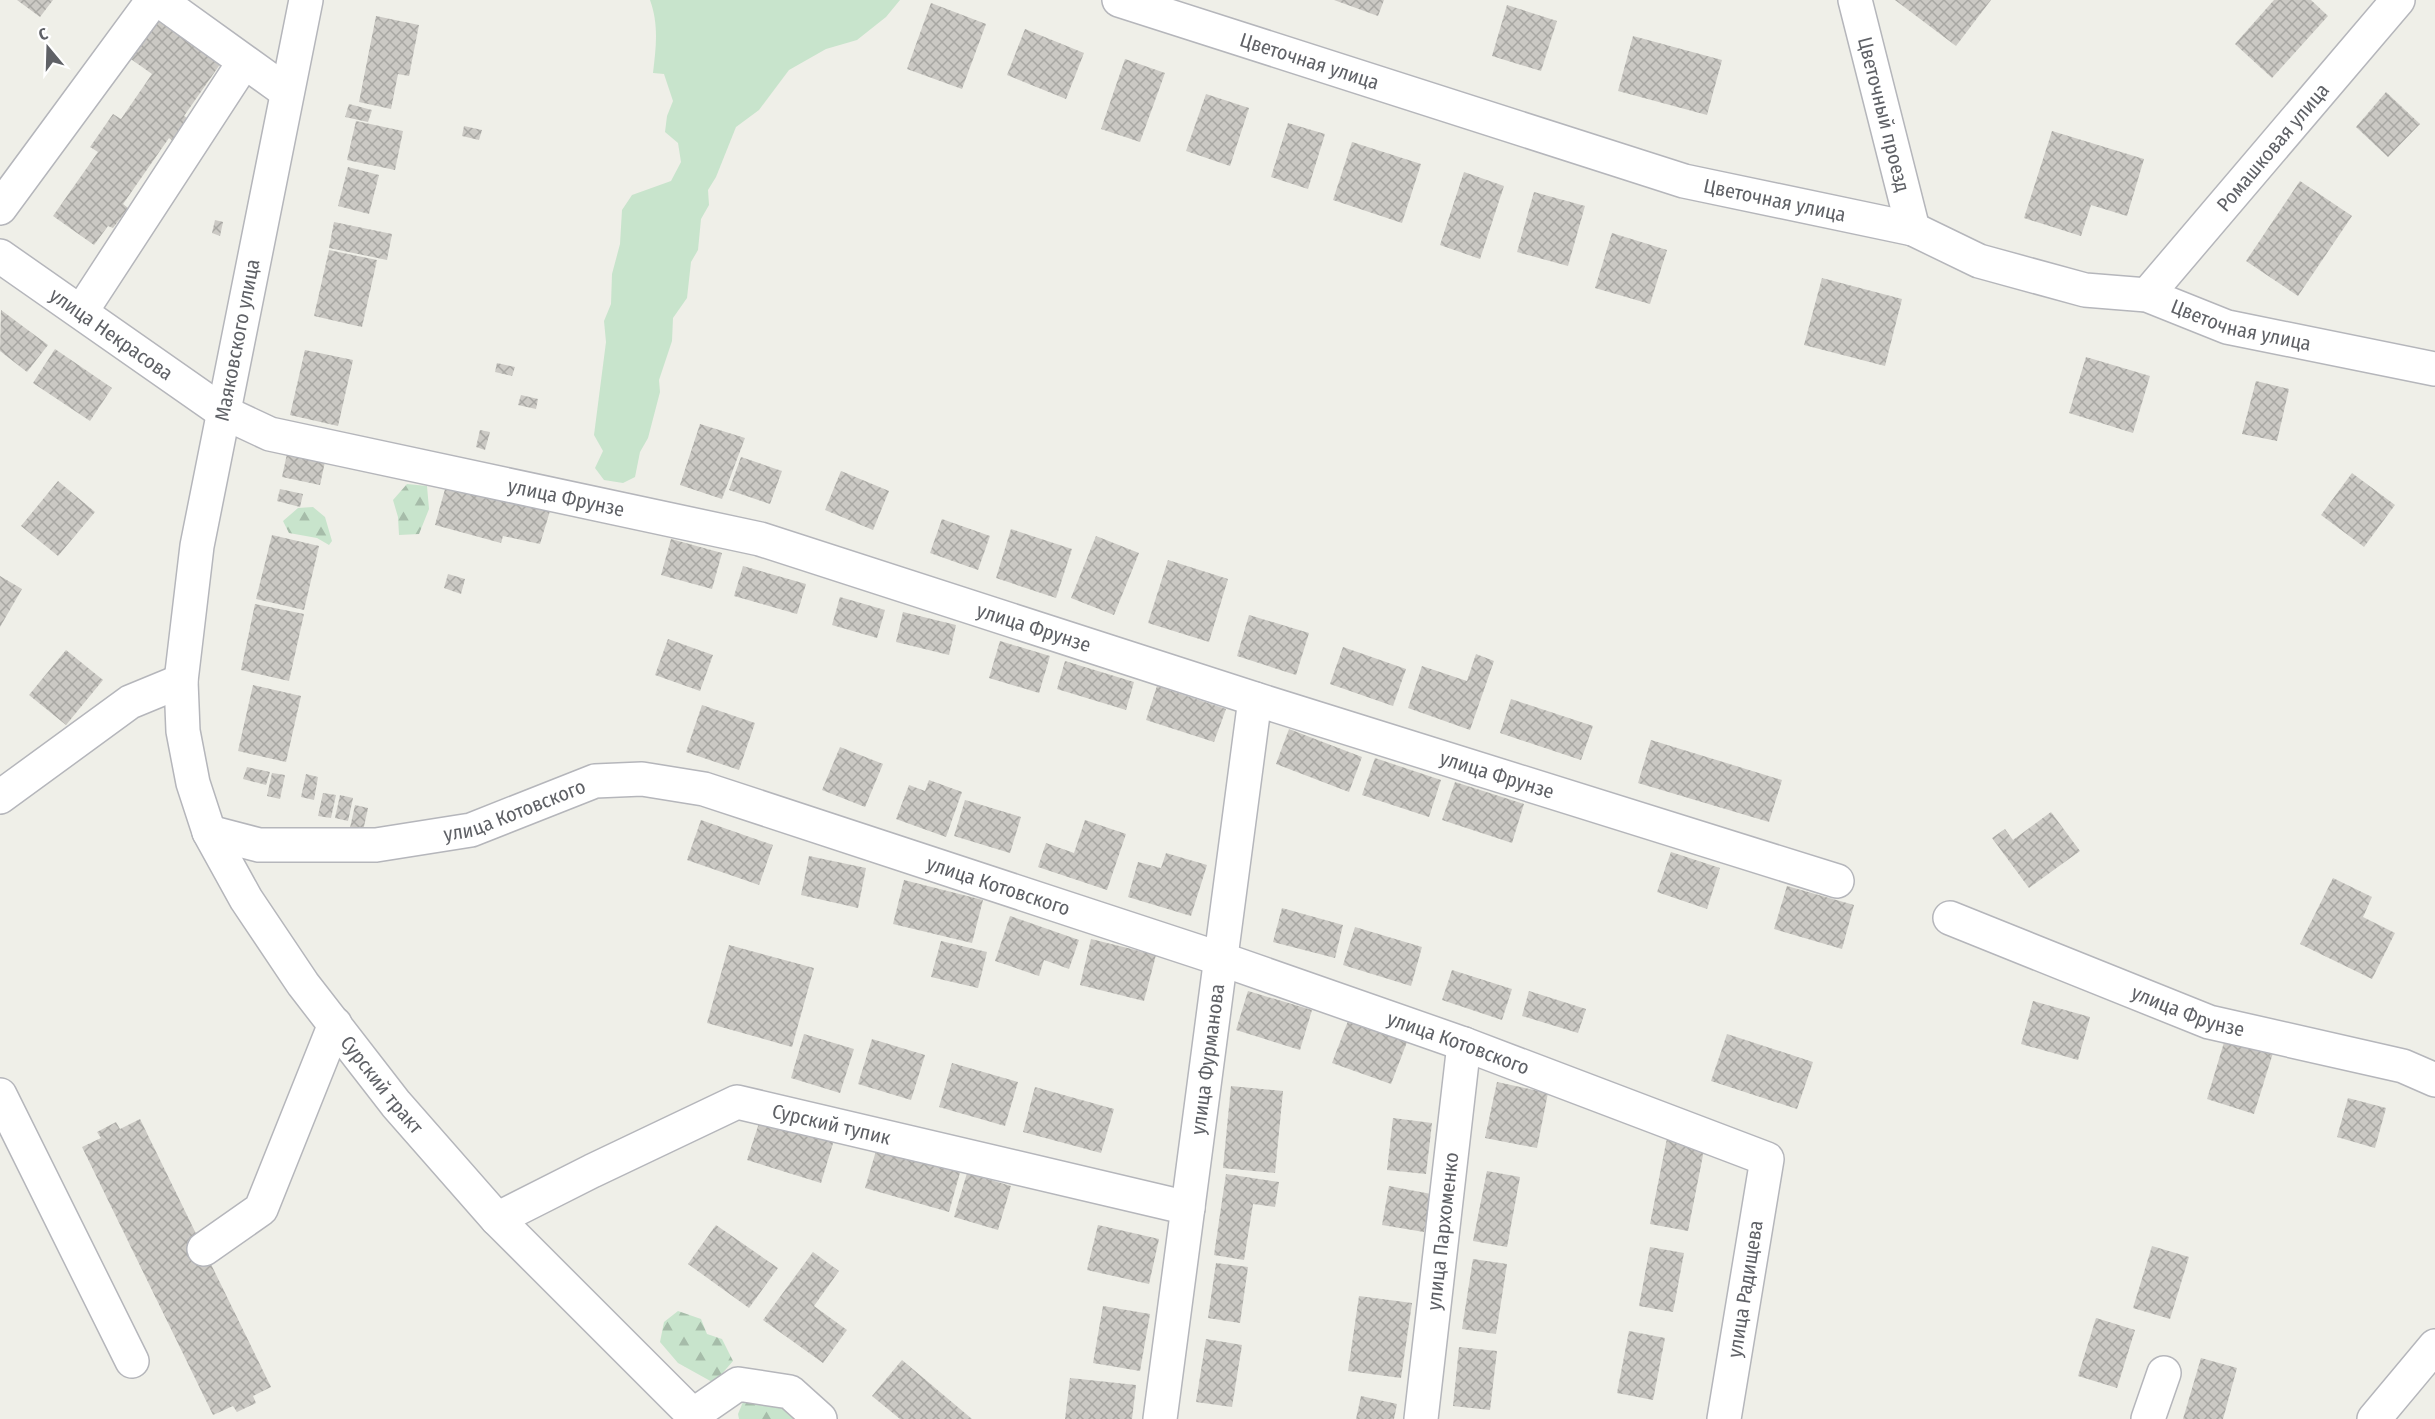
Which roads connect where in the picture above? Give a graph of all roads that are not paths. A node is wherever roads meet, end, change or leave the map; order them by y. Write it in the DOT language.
graph roads {
  1 [pos="153,0"];
  2 [pos="159,0"];
  3 [pos="306,0"];
  4 [pos="1119,0"];
  5 [pos="1855,0"];
  6 [pos="2398,0"];
  7 [pos="244,62"];
  8 [pos="287,92"];
  9 [pos="0,208"];
  10 [pos="1913,229"];
  11 [pos="0,255"];
  12 [pos="2146,295"];
  13 [pos="81,312"];
  14 [pos="2435,369"];
  15 [pos="223,412"];
  16 [pos="181,681"];
  17 [pos="1255,699"];
  18 [pos="0,797"];
  19 [pos="209,832"];
  20 [pos="1837,881"];
  21 [pos="1950,918"];
  22 [pos="1221,959"];
  23 [pos="334,1024"];
  24 [pos="1464,1044"];
  25 [pos="2435,1080"];
  26 [pos="0,1095"];
  27 [pos="1767,1158"];
  28 [pos="1188,1208"];
  29 [pos="497,1219"];
  30 [pos="204,1250"];
  31 [pos="2435,1346"];
  32 [pos="132,1361"];
  33 [pos="2164,1373"];
  34 [pos="695,1417"];
  35 [pos="820,1419"];
  36 [pos="1160,1419"];
  37 [pos="1421,1419"];
  38 [pos="1724,1419"];
  39 [pos="2148,1419"];
  40 [pos="2374,1419"];
  1 -- 9 [label="street"];
  2 -- 7 [label="street"];
  3 -- 8 [label="street, Маяковского улица"];
  4 -- 10 [label="street, Цветочная улица"];
  5 -- 10 [label="street, Цветочный проезд"];
  6 -- 12 [label="street, Ромашковая улица"];
  7 -- 8 [label="street"];
  7 -- 13 [label="street"];
  8 -- 15 [label="street, Маяковского улица"];
  10 -- 12 [label="street, Цветочная улица"];
  11 -- 13 [label="street, улица Некрасова"];
  12 -- 14 [label="street, Цветочная улица"];
  13 -- 15 [label="street, улица Некрасова"];
  15 -- 16 [label="street, Маяковского улица"];
  15 -- 17 [label="street, улица Фрунзе"];
  16 -- 18 [label="street"];
  16 -- 19 [label="street, Сурский тракт"];
  17 -- 20 [label="street, улица Фрунзе"];
  17 -- 22 [label="street, улица Фурманова"];
  19 -- 22 [label="street, улица Котовского"];
  19 -- 23 [label="street, Сурский тракт"];
  21 -- 25 [label="street, улица Фрунзе"];
  22 -- 24 [label="street, улица Котовского"];
  22 -- 28 [label="street, улица Фурманова"];
  23 -- 29 [label="street, Сурский тракт"];
  23 -- 30 [label="street"];
  24 -- 27 [label="street, улица Котовского"];
  24 -- 37 [label="street, улица Пархоменко"];
  26 -- 32 [label="street"];
  27 -- 38 [label="street, улица Радищева"];
  28 -- 29 [label="street, Сурский тупик"];
  28 -- 36 [label="street, улица Фурманова"];
  29 -- 34 [label="street, Сурский тракт"];
  31 -- 40 [label="street"];
  33 -- 39 [label="street"];
  34 -- 35 [label="street"];
}
